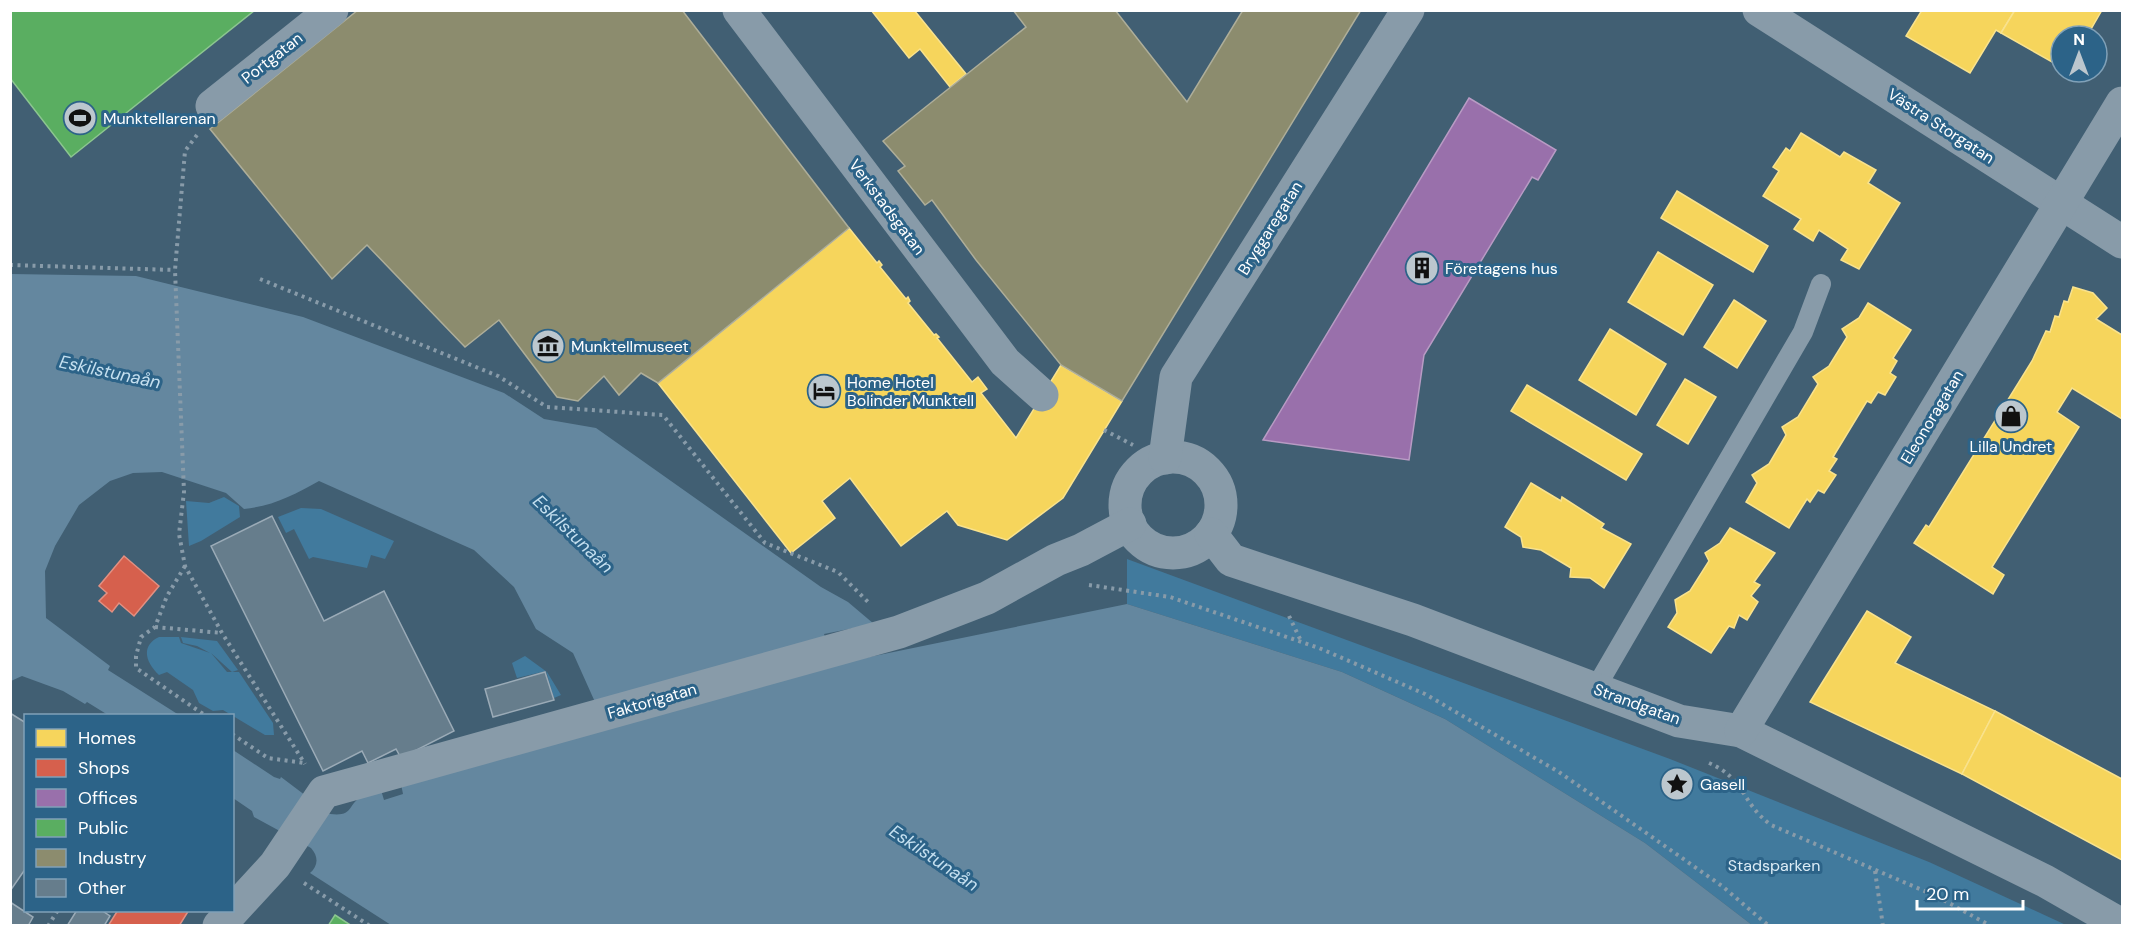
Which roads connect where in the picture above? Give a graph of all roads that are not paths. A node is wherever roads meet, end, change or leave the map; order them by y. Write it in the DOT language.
graph roads {
  1 [pos="332,10"];
  2 [pos="739,10"];
  3 [pos="1408,10"];
  4 [pos="1759,10"];
  5 [pos="2122,103"];
  6 [pos="212,106"];
  7 [pos="2060,202"];
  8 [pos="2122,242"];
  9 [pos="1821,284"];
  10 [pos="1042,395"];
  11 [pos="1165,458"];
  12 [pos="1130,524"];
  13 [pos="1211,534"];
  14 [pos="1595,689"];
  15 [pos="1741,731"];
  16 [pos="234,910"];
  17 [pos="232,912"];
  18 [pos="2122,925"];
  19 [pos="219,926"];
  1 -- 6 [label="street, Portgatan"];
  2 -- 10 [label="street, Verkstadsgatan"];
  3 -- 11 [label="street, Bryggaregatan"];
  4 -- 7 [label="street, Västra Storgatan"];
  5 -- 7 [label="street, Eleonoragatan"];
  7 -- 8 [label="street, Västra Storgatan"];
  7 -- 15 [label="street, Eleonoragatan"];
  9 -- 14 [label="lane"];
  11 -- 12 [label="street"];
  11 -- 13 [label="street"];
  12 -- 13 [label="street"];
  12 -- 16 [label="street, Faktorigatan"];
  13 -- 14 [label="street, Strandgatan"];
  14 -- 15 [label="street, Strandgatan"];
  15 -- 18 [label="street, Strandgatan"];
  17 -- 19 [label="street, Faktorigatan"];
}
